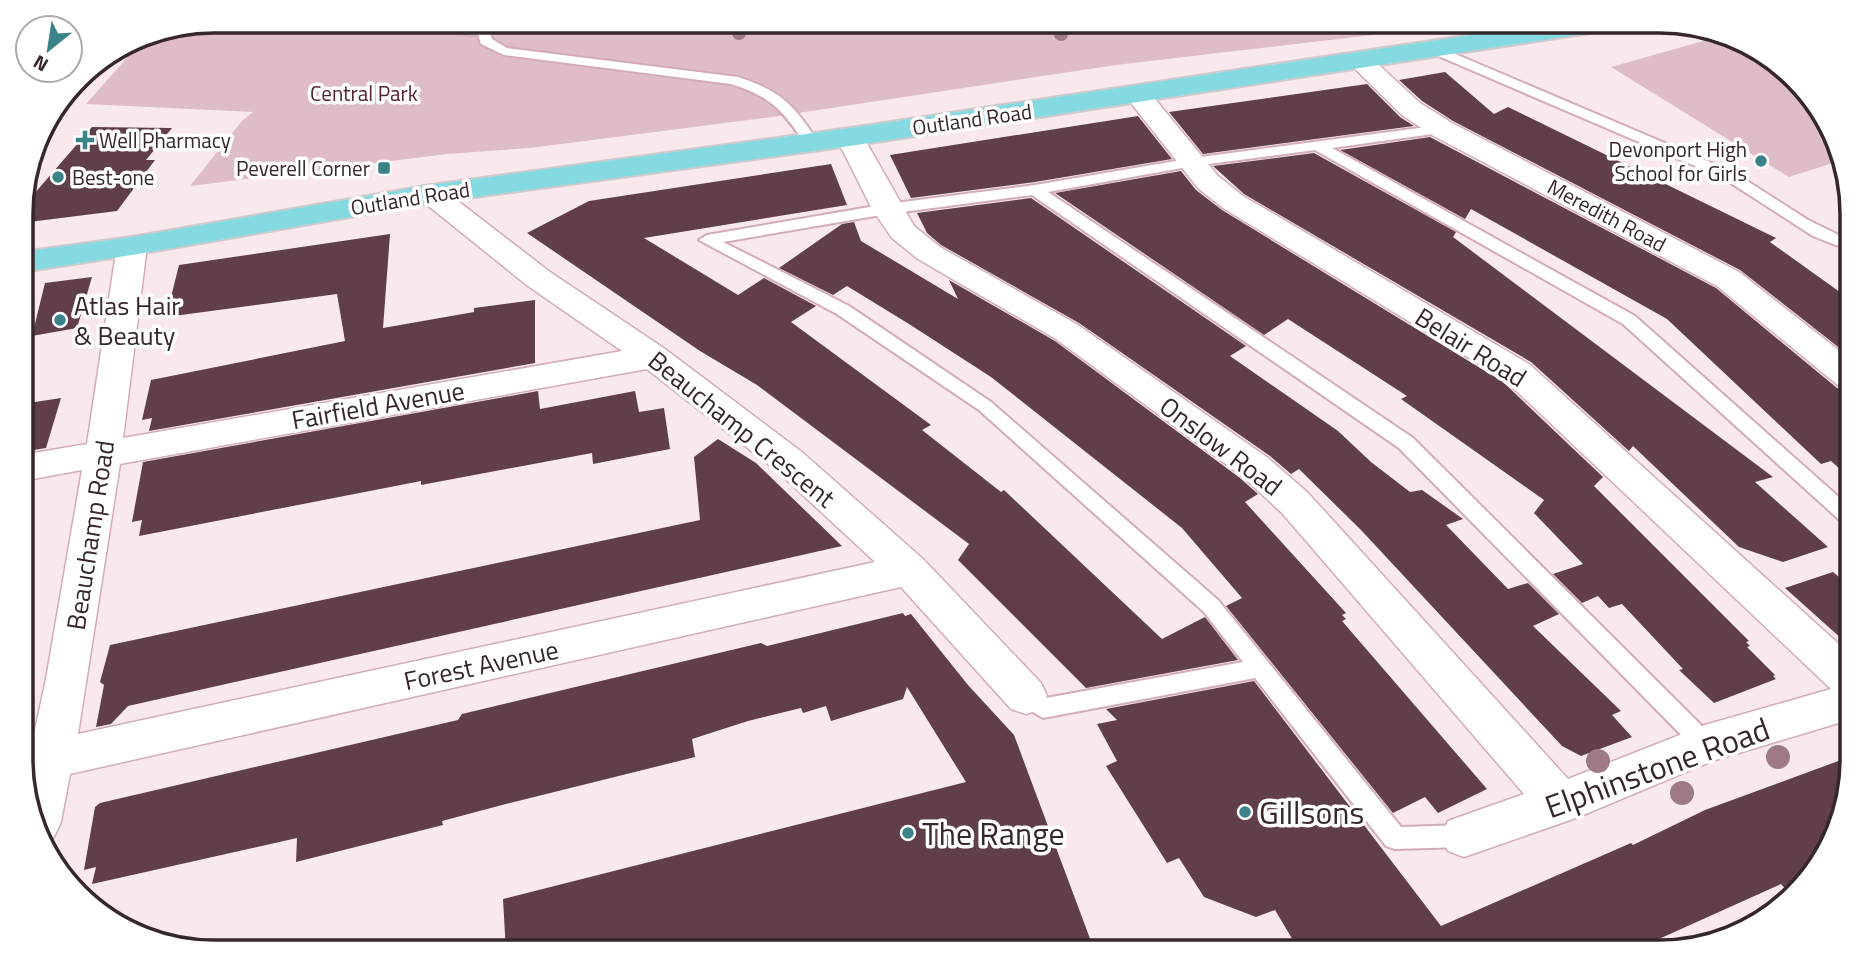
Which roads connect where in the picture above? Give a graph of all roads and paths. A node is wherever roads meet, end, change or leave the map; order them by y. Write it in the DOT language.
graph roads {
  1 [pos="1537,33"];
  2 [pos="484,34"];
  3 [pos="1434,49"];
  4 [pos="1359,60"];
  5 [pos="1137,94"];
  6 [pos="1442,129"];
  7 [pos="850,137"];
  8 [pos="811,142"];
  9 [pos="1318,146"];
  10 [pos="1192,162"];
  11 [pos="1035,190"];
  12 [pos="431,194"];
  13 [pos="887,209"];
  14 [pos="328,212"];
  15 [pos="34,241"];
  16 [pos="1840,241"];
  17 [pos="132,246"];
  18 [pos="34,260"];
  19 [pos="653,357"];
  20 [pos="1840,369"];
  21 [pos="103,453"];
  22 [pos="34,466"];
  23 [pos="1840,509"];
  24 [pos="909,570"];
  25 [pos="1261,668"];
  26 [pos="1840,671"];
  27 [pos="1026,696"];
  28 [pos="1840,705"];
  29 [pos="1705,744"];
  30 [pos="52,759"];
  31 [pos="1560,803"];
  32 [pos="41,810"];
  33 [pos="1464,836"];
  1 -- 3 [label="main road, Outland Road"];
  2 -- 8 [label="lane"];
  3 -- 4 [label="main road, Outland Road"];
  3 -- 16 [label="lane"];
  4 -- 5 [label="main road, Outland Road"];
  4 -- 6 [label="street, Meredith Road"];
  5 -- 7 [label="main road, Outland Road"];
  5 -- 10 [label="street, Belair Road"];
  6 -- 9 [label="lane"];
  6 -- 20 [label="street, Meredith Road"];
  7 -- 8 [label="main road, Outland Road"];
  7 -- 13 [label="street, Onslow Road"];
  8 -- 12 [label="main road, Outland Road"];
  9 -- 10 [label="lane"];
  9 -- 23 [label="lane"];
  10 -- 11 [label="lane"];
  10 -- 26 [label="street, Belair Road"];
  11 -- 13 [label="lane"];
  11 -- 29 [label="lane"];
  12 -- 14 [label="main road, Outland Road"];
  12 -- 19 [label="street, Beauchamp Crescent"];
  13 -- 25 [label="lane"];
  13 -- 31 [label="street, Onslow Road"];
  14 -- 15 [label="main road, Outland Road"];
  14 -- 17 [label="main road, Outland Road"];
  17 -- 18 [label="main road, Outland Road"];
  17 -- 21 [label="street, Beauchamp Road"];
  19 -- 21 [label="street, Fairfield Avenue"];
  19 -- 24 [label="street, Beauchamp Crescent"];
  21 -- 22 [label="street, Fairfield Avenue"];
  21 -- 30 [label="street, Beauchamp Road"];
  24 -- 27 [label="street, Beauchamp Crescent"];
  24 -- 30 [label="street, Forest Avenue"];
  25 -- 27 [label="lane"];
  25 -- 33 [label="lane"];
  28 -- 29 [label="street, Elphinstone Road"];
  29 -- 31 [label="street, Elphinstone Road"];
  30 -- 32 [label="street, Beauchamp Road"];
  31 -- 33 [label="street, Elphinstone Road"];
}
